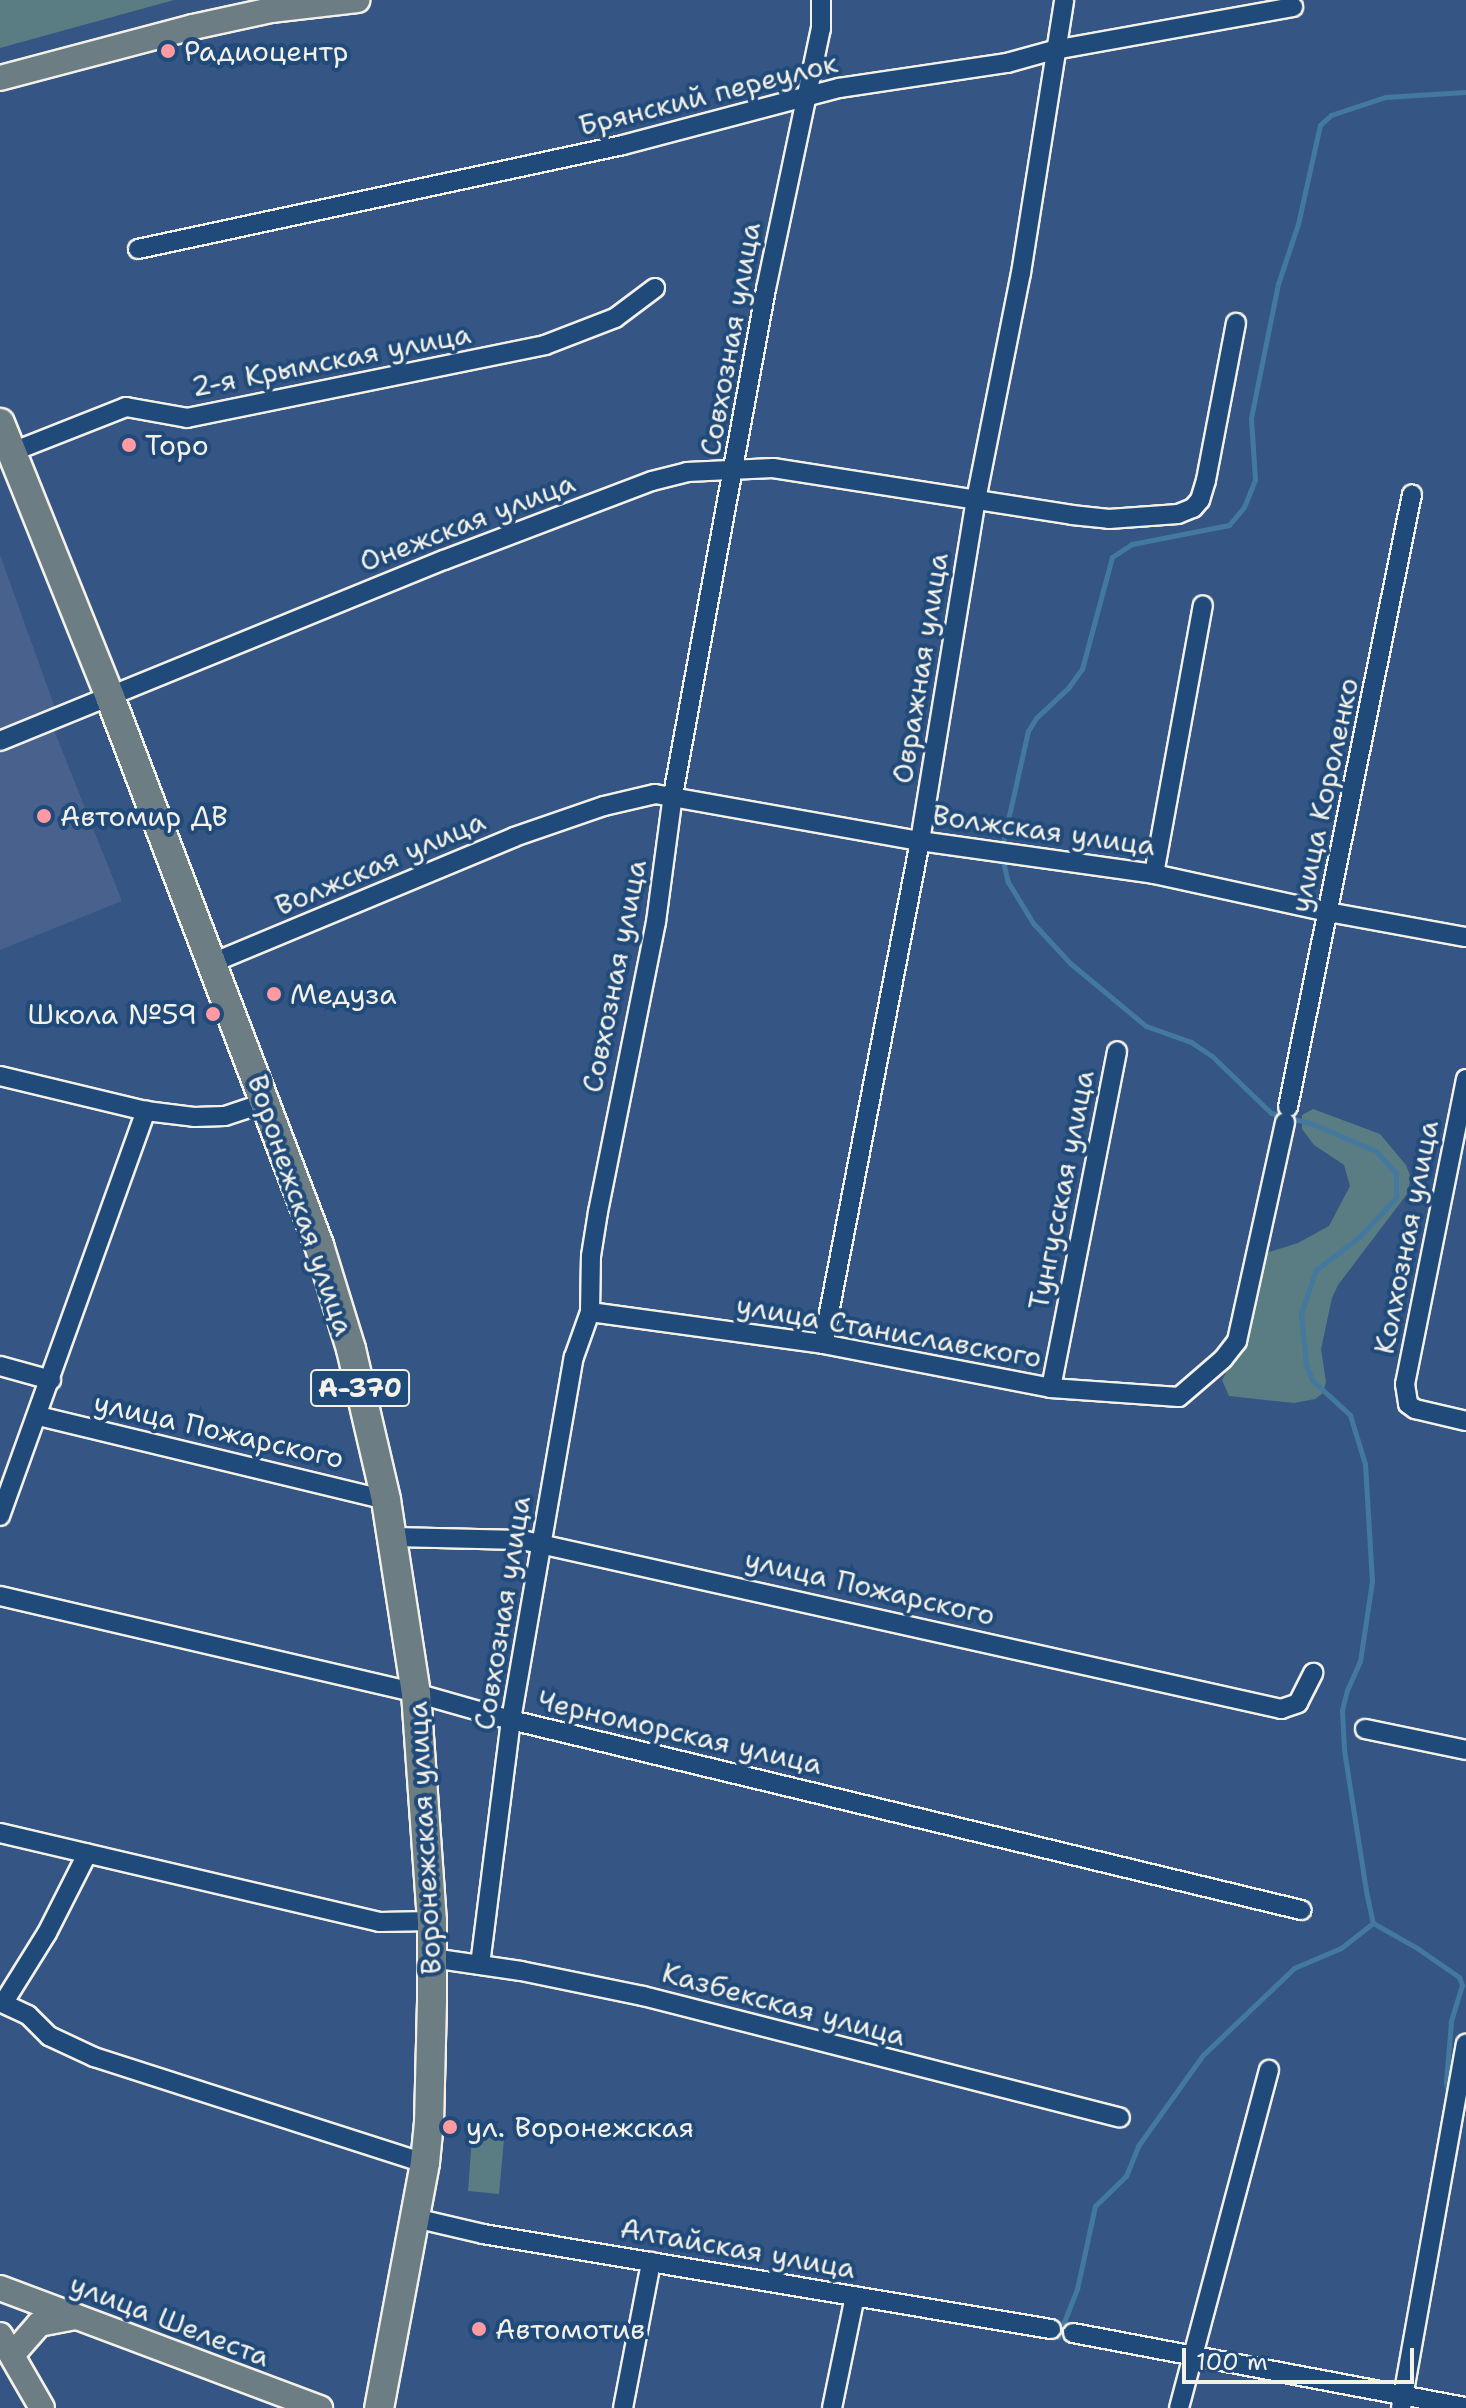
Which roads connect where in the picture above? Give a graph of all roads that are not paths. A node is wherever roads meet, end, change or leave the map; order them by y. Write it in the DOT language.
graph roads {
  1 [pos="357,0"];
  2 [pos="821,0"];
  3 [pos="1064,0"];
  4 [pos="1293,7"];
  5 [pos="1054,50"];
  6 [pos="0,78"];
  7 [pos="805,95"];
  8 [pos="138,249"];
  9 [pos="655,288"];
  10 [pos="1236,323"];
  11 [pos="0,423"];
  12 [pos="12,452"];
  13 [pos="735,467"];
  14 [pos="1412,494"];
  15 [pos="976,500"];
  16 [pos="1203,605"];
  17 [pos="110,697"];
  18 [pos="0,741"];
  19 [pos="673,795"];
  20 [pos="920,841"];
  21 [pos="1154,874"];
  22 [pos="1328,912"];
  23 [pos="1466,937"];
  24 [pos="212,963"];
  25 [pos="1117,1051"];
  26 [pos="0,1076"];
  27 [pos="1466,1079"];
  28 [pos="267,1102"];
  29 [pos="146,1111"];
  30 [pos="590,1312"];
  31 [pos="823,1344"];
  32 [pos="0,1366"];
  33 [pos="51,1380"];
  34 [pos="1051,1388"];
  35 [pos="1179,1397"];
  36 [pos="39,1416"];
  37 [pos="1466,1421"];
  38 [pos="386,1500"];
  39 [pos="0,1516"];
  40 [pos="393,1537"];
  41 [pos="541,1544"];
  42 [pos="0,1596"];
  43 [pos="1313,1673"];
  44 [pos="416,1693"];
  45 [pos="511,1720"];
  46 [pos="1365,1729"];
  47 [pos="1466,1750"];
  48 [pos="0,1833"];
  49 [pos="87,1854"];
  50 [pos="1301,1910"];
  51 [pos="432,1921"];
  52 [pos="432,1958"];
  53 [pos="480,1965"];
  54 [pos="2,2002"];
  55 [pos="1466,2044"];
  56 [pos="1269,2070"];
  57 [pos="1120,2118"];
  58 [pos="425,2163"];
  59 [pos="415,2218"];
  60 [pos="651,2262"];
  61 [pos="0,2288"];
  62 [pos="855,2296"];
  63 [pos="74,2317"];
  64 [pos="1051,2329"];
  65 [pos="1073,2333"];
  66 [pos="6,2344"];
  67 [pos="1191,2353"];
  68 [pos="1402,2401"];
  69 [pos="1466,2407"];
  70 [pos="42,2408"];
  71 [pos="320,2408"];
  72 [pos="379,2408"];
  73 [pos="623,2408"];
  74 [pos="832,2408"];
  75 [pos="1179,2408"];
  1 -- 6 [label="main road"];
  2 -- 7 [label="street, Совхозная улица"];
  3 -- 5 [label="street, Овражная улица"];
  4 -- 5 [label="street, Брянский переулок"];
  5 -- 7 [label="street, Брянский переулок"];
  5 -- 15 [label="street, Овражная улица"];
  7 -- 8 [label="street, Брянский переулок"];
  7 -- 13 [label="street, Совхозная улица"];
  9 -- 12 [label="street, 2-я Крымская улица"];
  10 -- 15 [label="street"];
  11 -- 12 [label="highway, Воронежская улица / А-370"];
  12 -- 17 [label="highway, Воронежская улица / А-370"];
  13 -- 15 [label="street, Онежская улица"];
  13 -- 17 [label="street, Онежская улица"];
  13 -- 19 [label="street, Совхозная улица"];
  14 -- 22 [label="street, улица Короленко"];
  15 -- 20 [label="street, Овражная улица"];
  16 -- 21 [label="street"];
  17 -- 18 [label="street, Онежская улица"];
  17 -- 24 [label="highway, Воронежская улица / А-370"];
  19 -- 20 [label="street, Волжская улица"];
  19 -- 24 [label="street, Волжская улица"];
  19 -- 30 [label="street, Совхозная улица"];
  20 -- 21 [label="street, Волжская улица"];
  20 -- 31 [label="street, Овражная улица"];
  21 -- 22 [label="street, Волжская улица"];
  22 -- 23 [label="street, Волжская улица"];
  22 -- 35 [label="street, улица Короленко"];
  24 -- 28 [label="highway, Воронежская улица / А-370"];
  25 -- 34 [label="street, Тунгусская улица"];
  26 -- 29 [label="street"];
  27 -- 37 [label="street, Колхозная улица"];
  28 -- 29 [label="street"];
  28 -- 38 [label="highway, Воронежская улица / А-370"];
  29 -- 33 [label="street"];
  30 -- 31 [label="street, улица Станиславского"];
  30 -- 41 [label="street, Совхозная улица"];
  31 -- 34 [label="street, улица Станиславского"];
  32 -- 33 [label="street"];
  33 -- 36 [label="street"];
  34 -- 35 [label="street, улица Станиславского"];
  36 -- 38 [label="street, улица Пожарского"];
  36 -- 39 [label="street"];
  38 -- 40 [label="highway, Воронежская улица / А-370"];
  40 -- 41 [label="street, улица Пожарского"];
  40 -- 44 [label="highway, Воронежская улица / А-370"];
  41 -- 43 [label="street, улица Пожарского"];
  41 -- 45 [label="street, Совхозная улица"];
  42 -- 44 [label="street, Черноморская улица"];
  44 -- 45 [label="street, Черноморская улица"];
  44 -- 51 [label="highway, Воронежская улица / А-370"];
  45 -- 50 [label="street, Черноморская улица"];
  45 -- 53 [label="street, Совхозная улица"];
  46 -- 47 [label="street"];
  48 -- 49 [label="street"];
  49 -- 51 [label="street"];
  49 -- 54 [label="street"];
  51 -- 52 [label="highway, Воронежская улица / А-370"];
  52 -- 53 [label="street, Казбекская улица"];
  52 -- 58 [label="highway, Воронежская улица / А-370"];
  53 -- 57 [label="street, Казбекская улица"];
  54 -- 58 [label="street"];
  55 -- 68 [label="street"];
  56 -- 67 [label="street"];
  58 -- 59 [label="highway, Воронежская улица / А-370"];
  59 -- 60 [label="street, Алтайская улица"];
  59 -- 72 [label="highway, Воронежская улица / А-370"];
  60 -- 62 [label="street, Алтайская улица"];
  60 -- 73 [label="street"];
  61 -- 63 [label="main road, улица Шелеста"];
  62 -- 64 [label="street, Алтайская улица"];
  62 -- 74 [label="street"];
  63 -- 66 [label="main road"];
  63 -- 71 [label="main road, улица Шелеста"];
  65 -- 67 [label="street"];
  66 -- 70 [label="main road"];
  67 -- 68 [label="street"];
  67 -- 75 [label="street"];
  68 -- 69 [label="street"];
}
